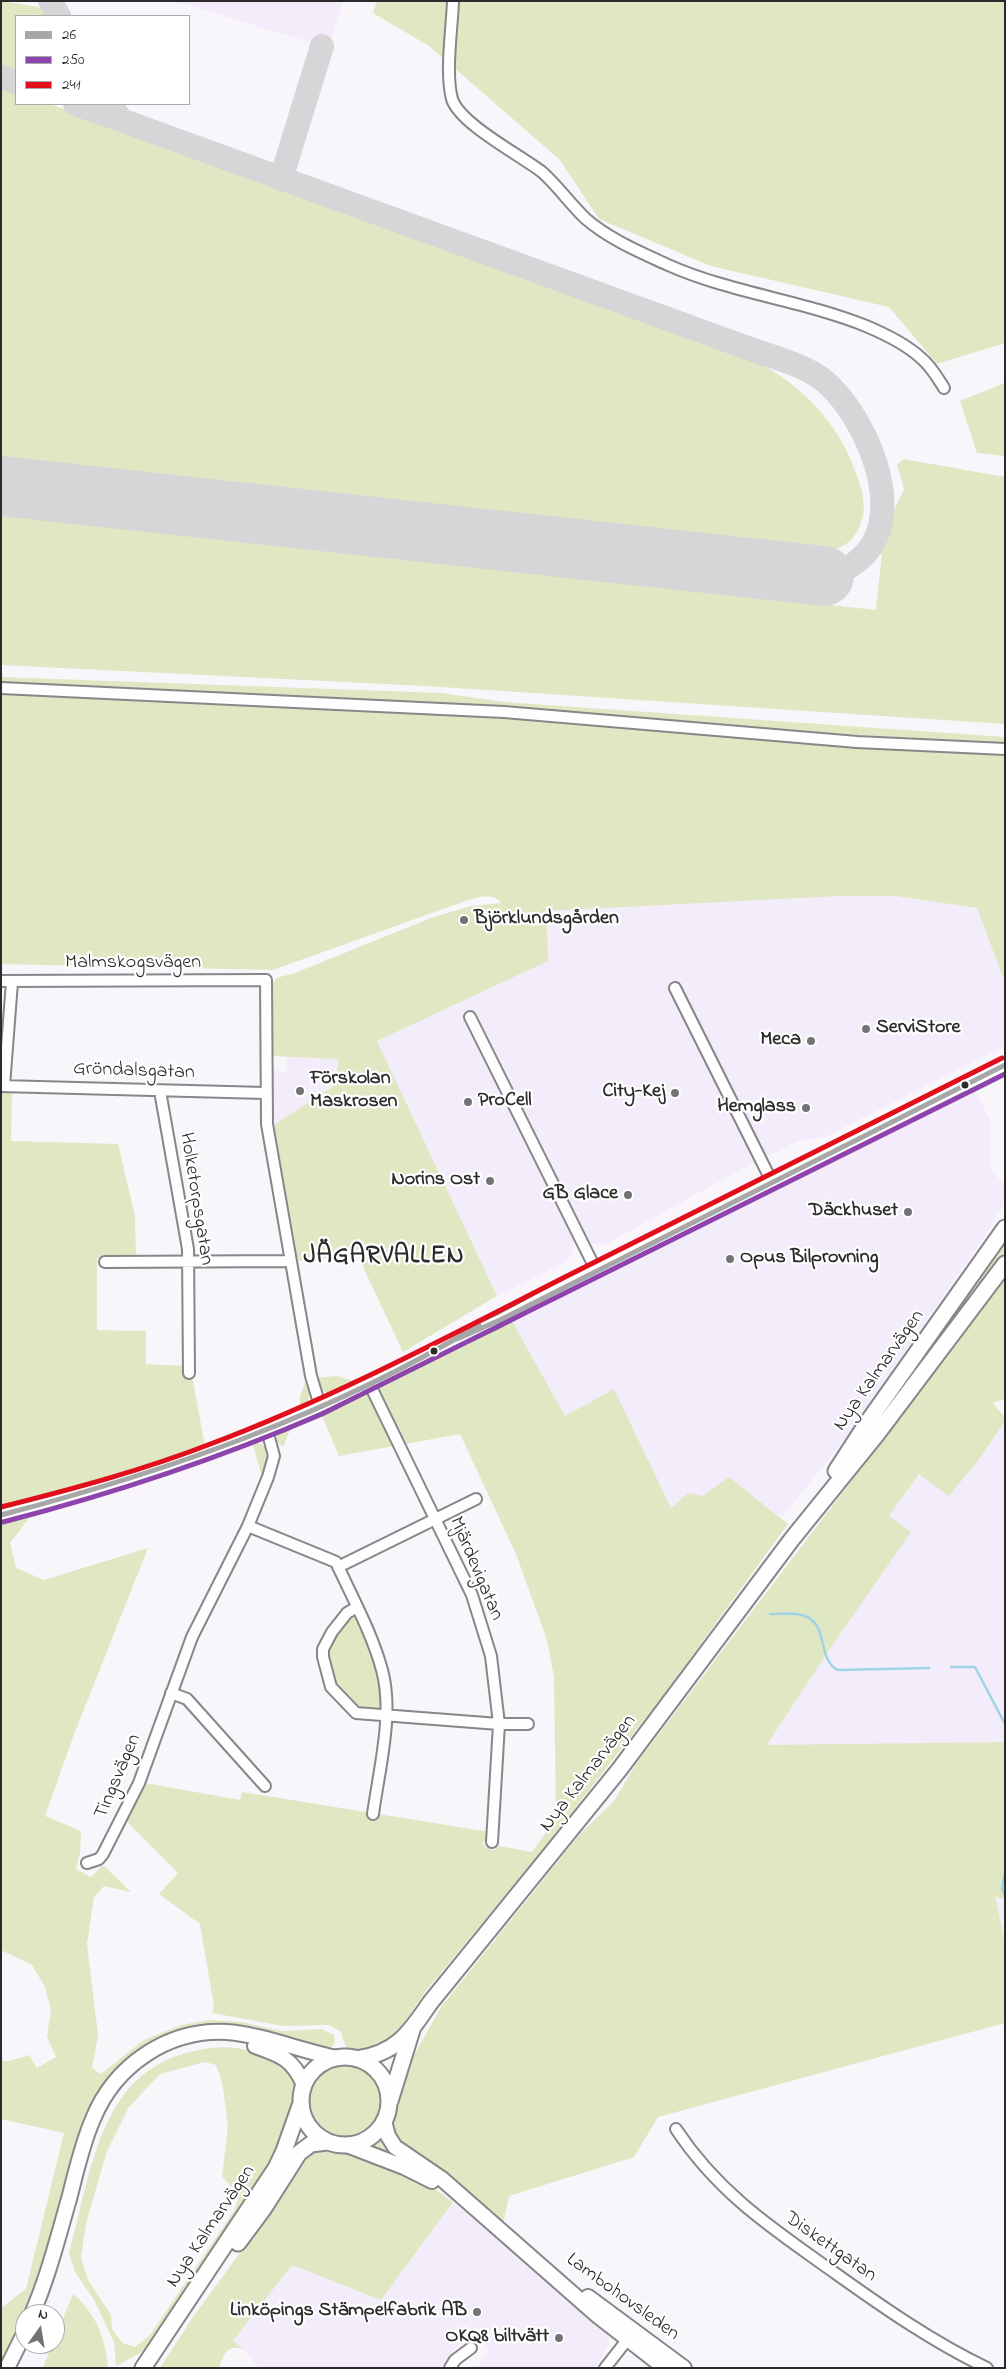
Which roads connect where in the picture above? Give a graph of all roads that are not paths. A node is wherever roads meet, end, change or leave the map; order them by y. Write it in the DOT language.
graph roads {
  1 [pos="453,1"];
  2 [pos="944,388"];
  3 [pos="1,688"];
  4 [pos="1005,749"];
  5 [pos="1,980"];
  6 [pos="12,982"];
  7 [pos="675,988"];
  8 [pos="470,1017"];
  9 [pos="1005,1066"];
  10 [pos="3,1086"];
  11 [pos="160,1091"];
  12 [pos="265,1094"];
  13 [pos="772,1182"];
  14 [pos="1005,1228"];
  15 [pos="292,1261"];
  16 [pos="106,1262"];
  17 [pos="189,1262"];
  18 [pos="1005,1264"];
  19 [pos="596,1270"];
  20 [pos="189,1373"];
  21 [pos="369,1383"];
  22 [pos="320,1406"];
  23 [pos="267,1430"];
  24 [pos="476,1499"];
  25 [pos="1,1515"];
  26 [pos="436,1520"];
  27 [pos="248,1526"];
  28 [pos="792,1539"];
  29 [pos="338,1567"];
  30 [pos="357,1607"];
  31 [pos="170,1694"];
  32 [pos="387,1716"];
  33 [pos="499,1724"];
  34 [pos="528,1724"];
  35 [pos="265,1786"];
  36 [pos="373,1814"];
  37 [pos="492,1842"];
  38 [pos="87,1863"];
  39 [pos="413,2029"];
  40 [pos="338,2058"];
  41 [pos="358,2059"];
  42 [pos="304,2086"];
  43 [pos="301,2103"];
  44 [pos="388,2105"];
  45 [pos="384,2121"];
  46 [pos="676,2129"];
  47 [pos="327,2142"];
  48 [pos="347,2145"];
  49 [pos="469,2204"];
  50 [pos="36,2304"];
  51 [pos="46,2304"];
  52 [pos="631,2335"];
  53 [pos="470,2348"];
  54 [pos="15,2352"];
  55 [pos="24,2354"];
  56 [pos="7,2368"];
  57 [pos="18,2368"];
  58 [pos="143,2368"];
  59 [pos="151,2368"];
  60 [pos="450,2368"];
  61 [pos="605,2368"];
  62 [pos="665,2368"];
  63 [pos="684,2368"];
  64 [pos="987,2368"];
  1 -- 2 [label="street"];
  3 -- 4 [label="street"];
  5 -- 6 [label="street, Malmskogsvägen"];
  6 -- 10 [label="street"];
  6 -- 12 [label="street, Malmskogsvägen"];
  7 -- 13 [label="street"];
  8 -- 19 [label="street"];
  9 -- 13 [label="street"];
  10 -- 11 [label="street, Gröndalsgatan"];
  11 -- 12 [label="street, Gröndalsgatan"];
  11 -- 17 [label="street, Holketorpsgatan"];
  12 -- 15 [label="street"];
  13 -- 19 [label="street"];
  14 -- 28 [label="main road, Nya Kalmarvägen"];
  15 -- 17 [label="street"];
  15 -- 22 [label="street"];
  16 -- 17 [label="street"];
  17 -- 20 [label="street, Holketorpsgatan"];
  18 -- 28 [label="main road, Nya Kalmarvägen"];
  19 -- 21 [label="street"];
  21 -- 22 [label="street"];
  21 -- 26 [label="street, Mjärdevigatan"];
  22 -- 23 [label="street"];
  23 -- 25 [label="street"];
  23 -- 27 [label="street, Tingsvägen"];
  24 -- 26 [label="street"];
  26 -- 29 [label="street"];
  26 -- 33 [label="street, Mjärdevigatan"];
  27 -- 29 [label="street"];
  27 -- 31 [label="street, Tingsvägen"];
  28 -- 39 [label="main road, Nya Kalmarvägen"];
  29 -- 30 [label="street"];
  30 -- 32 [label="street"];
  30 -- 32 [label="street"];
  31 -- 35 [label="street"];
  31 -- 38 [label="street, Tingsvägen"];
  32 -- 33 [label="street"];
  32 -- 36 [label="street"];
  33 -- 34 [label="street"];
  33 -- 37 [label="street, Mjärdevigatan"];
  39 -- 41 [label="main road, Nya Kalmarvägen"];
  39 -- 44 [label="main road, Nya Kalmarvägen"];
  40 -- 41 [label="main road"];
  40 -- 42 [label="main road"];
  40 -- 50 [label="main road"];
  41 -- 44 [label="main road"];
  42 -- 43 [label="main road"];
  42 -- 51 [label="main road"];
  43 -- 47 [label="main road"];
  43 -- 58 [label="main road, Nya Kalmarvägen"];
  44 -- 45 [label="main road"];
  45 -- 48 [label="main road"];
  45 -- 49 [label="main road, Lambohovsleden"];
  46 -- 64 [label="street, Diskettgatan"];
  47 -- 48 [label="main road"];
  47 -- 59 [label="main road, Nya Kalmarvägen"];
  48 -- 49 [label="main road, Lambohovsleden"];
  49 -- 52 [label="main road, Lambohovsleden"];
  52 -- 61 [label="street"];
  52 -- 62 [label="main road, Lambohovsleden"];
  52 -- 63 [label="main road, Lambohovsleden"];
  53 -- 60 [label="street"];
  54 -- 56 [label="main road"];
  55 -- 57 [label="main road"];
}
